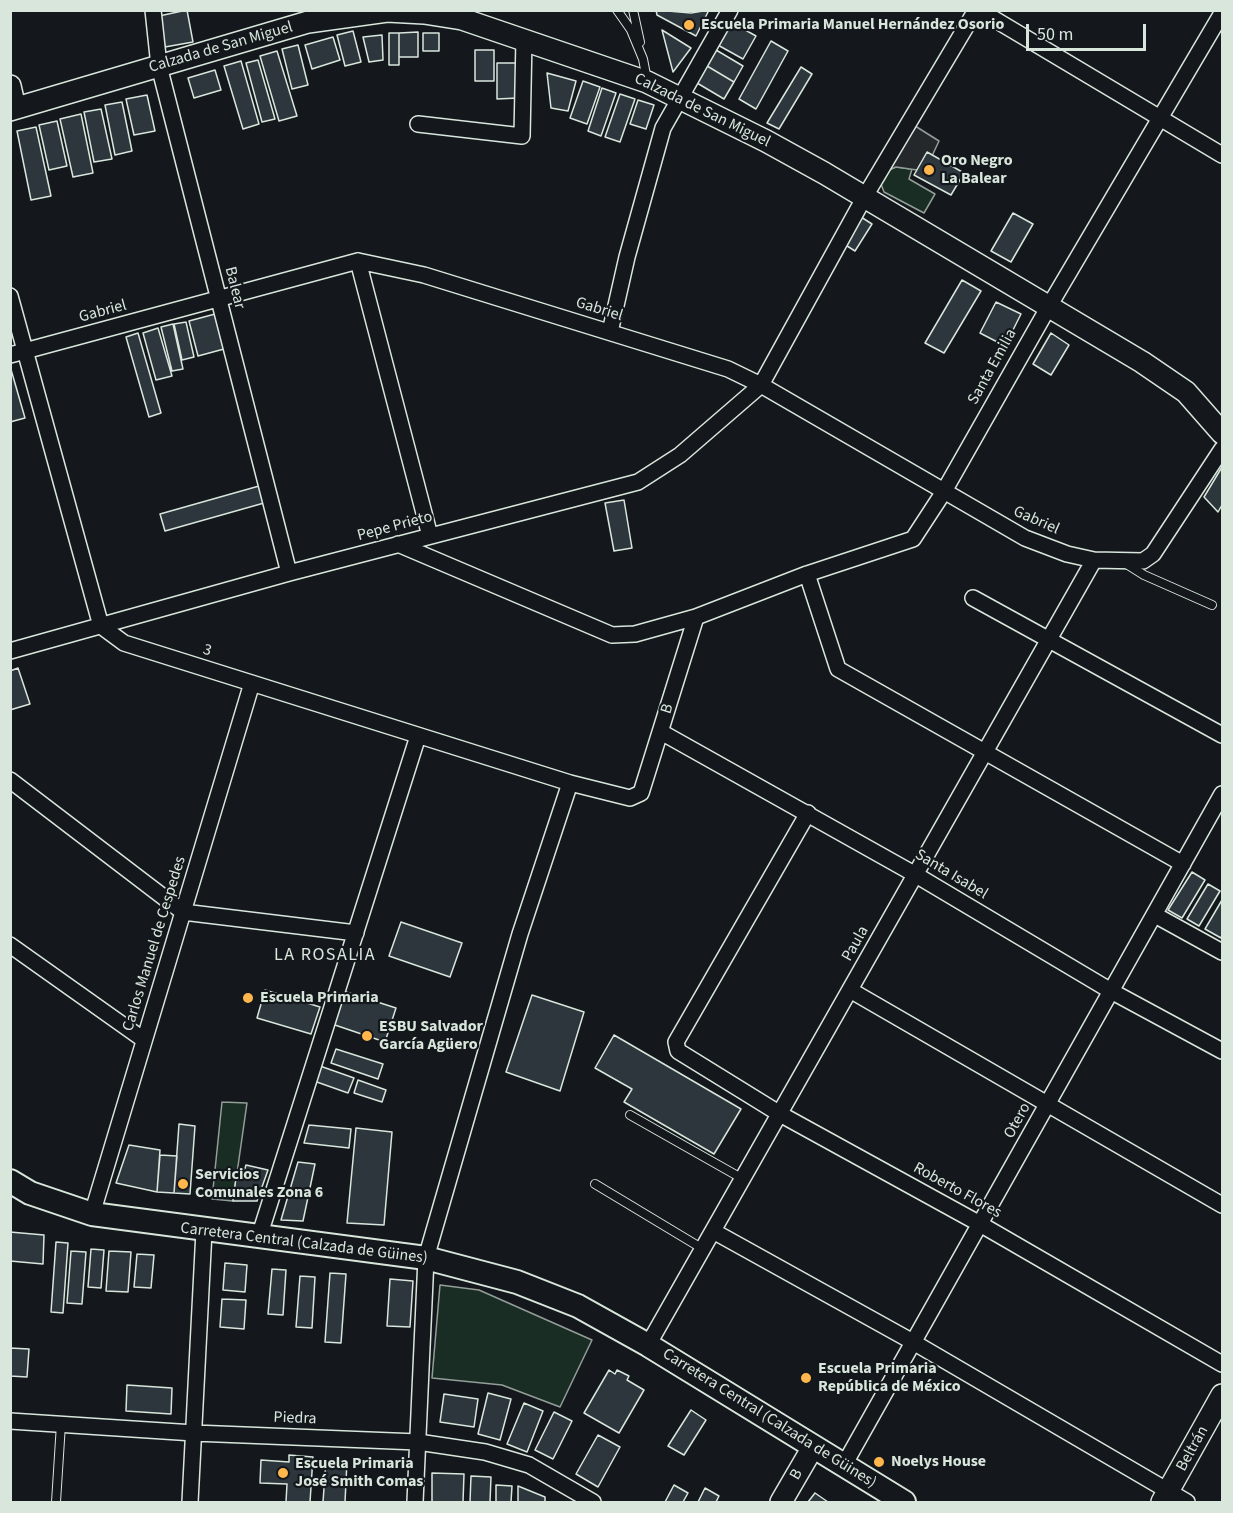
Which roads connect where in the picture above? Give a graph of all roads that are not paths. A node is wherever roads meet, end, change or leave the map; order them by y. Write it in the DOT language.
graph roads {
  1 [pos="153,10"];
  2 [pos="617,10"];
  3 [pos="633,10"];
  4 [pos="729,10"];
  5 [pos="977,10"];
  6 [pos="1222,13"];
  7 [pos="307,16"];
  8 [pos="524,39"];
  9 [pos="643,59"];
  10 [pos="159,66"];
  11 [pos="647,82"];
  12 [pos="10,86"];
  13 [pos="679,96"];
  14 [pos="13,109"];
  15 [pos="1161,117"];
  16 [pos="418,124"];
  17 [pos="1222,155"];
  18 [pos="864,198"];
  19 [pos="358,261"];
  20 [pos="10,296"];
  21 [pos="219,299"];
  22 [pos="1048,308"];
  23 [pos="610,332"];
  24 [pos="26,351"];
  25 [pos="10,355"];
  26 [pos="761,385"];
  27 [pos="1222,433"];
  28 [pos="1222,449"];
  29 [pos="943,493"];
  30 [pos="430,536"];
  31 [pos="398,544"];
  32 [pos="1094,560"];
  33 [pos="1124,562"];
  34 [pos="289,573"];
  35 [pos="807,574"];
  36 [pos="974,598"];
  37 [pos="1212,605"];
  38 [pos="696,617"];
  39 [pos="101,626"];
  40 [pos="1049,639"];
  41 [pos="10,651"];
  42 [pos="252,683"];
  43 [pos="661,732"];
  44 [pos="1222,735"];
  45 [pos="418,736"];
  46 [pos="985,752"];
  47 [pos="10,780"];
  48 [pos="570,783"];
  49 [pos="1222,794"];
  50 [pos="636,797"];
  51 [pos="808,813"];
  52 [pos="1183,864"];
  53 [pos="916,875"];
  54 [pos="183,912"];
  55 [pos="1155,915"];
  56 [pos="356,933"];
  57 [pos="10,945"];
  58 [pos="1222,952"];
  59 [pos="850,990"];
  60 [pos="1111,991"];
  61 [pos="144,1040"];
  62 [pos="1222,1051"];
  63 [pos="1047,1105"];
  64 [pos="780,1113"];
  65 [pos="630,1115"];
  66 [pos="743,1179"];
  67 [pos="10,1181"];
  68 [pos="595,1184"];
  69 [pos="1222,1205"];
  70 [pos="92,1214"];
  71 [pos="980,1224"];
  72 [pos="204,1231"];
  73 [pos="713,1232"];
  74 [pos="259,1237"];
  75 [pos="703,1249"];
  76 [pos="426,1258"];
  77 [pos="913,1342"];
  78 [pos="648,1345"];
  79 [pos="1222,1364"];
  80 [pos="1222,1395"];
  81 [pos="10,1421"];
  82 [pos="61,1424"];
  83 [pos="194,1432"];
  84 [pos="418,1442"];
  85 [pos="813,1447"];
  86 [pos="844,1465"];
  87 [pos="568,1496"];
  88 [pos="1166,1497"];
  89 [pos="56,1503"];
  90 [pos="190,1503"];
  91 [pos="415,1503"];
  92 [pos="593,1503"];
  93 [pos="781,1503"];
  94 [pos="904,1503"];
  95 [pos="1187,1503"];
  1 -- 10 [label="street, Balear"];
  2 -- 9 [label="lane"];
  3 -- 9 [label="lane"];
  4 -- 13 [label="street"];
  5 -- 15 [label="street"];
  5 -- 18 [label="street"];
  6 -- 15 [label="street, Santa Emilia"];
  7 -- 8 [label="main road, Calzada de San Miguel"];
  7 -- 10 [label="main road, Calzada de San Miguel"];
  8 -- 11 [label="main road, Calzada de San Miguel"];
  8 -- 16 [label="street"];
  9 -- 11 [label="lane"];
  10 -- 14 [label="main road, Calzada de San Miguel"];
  10 -- 21 [label="street, Balear"];
  11 -- 13 [label="main road, Calzada de San Miguel"];
  12 -- 14 [label="main road"];
  13 -- 18 [label="main road, Calzada de San Miguel"];
  13 -- 23 [label="street"];
  15 -- 17 [label="street"];
  15 -- 22 [label="street, Santa Emilia"];
  18 -- 22 [label="main road, Calzada de San Miguel"];
  18 -- 26 [label="street"];
  19 -- 21 [label="street, Gabriel"];
  19 -- 23 [label="street, Gabriel"];
  19 -- 30 [label="street"];
  20 -- 24 [label="street"];
  21 -- 24 [label="street, Gabriel"];
  21 -- 34 [label="street, Balear"];
  22 -- 27 [label="main road, Calzada de San Miguel"];
  22 -- 29 [label="street, Santa Emilia"];
  23 -- 26 [label="street, Gabriel"];
  24 -- 25 [label="street, Gabriel"];
  24 -- 39 [label="street"];
  26 -- 29 [label="street, Gabriel"];
  26 -- 30 [label="street, Pepe Prieto"];
  28 -- 33 [label="street, Gabriel"];
  29 -- 32 [label="street, Gabriel"];
  29 -- 35 [label="street, Santa Emilia"];
  30 -- 31 [label="street, Pepe Prieto"];
  31 -- 34 [label="street, Pepe Prieto"];
  31 -- 38 [label="street, Santa Emilia"];
  32 -- 33 [label="street, Gabriel"];
  32 -- 40 [label="street, Paula"];
  33 -- 37 [label="lane"];
  34 -- 39 [label="street, Pepe Prieto"];
  35 -- 38 [label="street, Santa Emilia"];
  35 -- 46 [label="street"];
  36 -- 40 [label="street"];
  38 -- 43 [label="street, B"];
  39 -- 41 [label="street, Pepe Prieto"];
  39 -- 42 [label="street, 3"];
  40 -- 44 [label="street"];
  40 -- 46 [label="street, Paula"];
  42 -- 45 [label="street, 3"];
  42 -- 54 [label="street, Carlos Manuel de Cespedes"];
  43 -- 50 [label="street, B"];
  43 -- 51 [label="street, Santa Isabel"];
  45 -- 48 [label="street, 3"];
  45 -- 56 [label="street"];
  46 -- 52 [label="street"];
  46 -- 53 [label="street, Paula"];
  47 -- 54 [label="street"];
  48 -- 50 [label="street, 3"];
  48 -- 76 [label="street"];
  49 -- 52 [label="street, Otero"];
  51 -- 53 [label="street, Santa Isabel"];
  51 -- 64 [label="street, Roberto Flores"];
  52 -- 55 [label="street, Otero"];
  53 -- 59 [label="street, Paula"];
  53 -- 60 [label="street, Santa Isabel"];
  54 -- 56 [label="street"];
  54 -- 61 [label="street, Carlos Manuel de Cespedes"];
  55 -- 58 [label="street"];
  55 -- 60 [label="street, Otero"];
  56 -- 74 [label="street"];
  57 -- 61 [label="street"];
  59 -- 63 [label="street"];
  59 -- 64 [label="street, Paula"];
  60 -- 62 [label="street, Santa Isabel"];
  60 -- 63 [label="street, Otero"];
  61 -- 70 [label="street, Carlos Manuel de Cespedes"];
  63 -- 69 [label="street"];
  63 -- 71 [label="street, Otero"];
  64 -- 66 [label="street, Paula"];
  64 -- 71 [label="street, Roberto Flores"];
  65 -- 66 [label="lane"];
  66 -- 73 [label="street, Paula"];
  67 -- 70 [label="main road, Carretera Central (Calzada de Güines)"];
  68 -- 75 [label="lane"];
  70 -- 72 [label="main road, Carretera Central (Calzada de Güines)"];
  71 -- 77 [label="street, Otero"];
  71 -- 79 [label="street, Roberto Flores"];
  72 -- 74 [label="main road, Carretera Central (Calzada de Güines)"];
  72 -- 83 [label="street"];
  73 -- 75 [label="street, Paula"];
  73 -- 77 [label="street"];
  74 -- 76 [label="main road, Carretera Central (Calzada de Güines)"];
  75 -- 78 [label="street, Paula"];
  76 -- 78 [label="main road, Carretera Central (Calzada de Güines)"];
  76 -- 84 [label="street"];
  77 -- 86 [label="street, Otero"];
  77 -- 88 [label="street"];
  78 -- 85 [label="main road, Carretera Central (Calzada de Güines)"];
  80 -- 88 [label="main road, Beltrán"];
  81 -- 82 [label="street, Piedra"];
  82 -- 83 [label="street, Piedra"];
  82 -- 89 [label="lane"];
  83 -- 84 [label="street, Piedra"];
  83 -- 90 [label="street"];
  84 -- 87 [label="street, Piedra"];
  84 -- 91 [label="street"];
  85 -- 86 [label="main road, Carretera Central (Calzada de Güines)"];
  85 -- 93 [label="main road, B"];
  86 -- 94 [label="main road, Carretera Central (Calzada de Güines)"];
  87 -- 92 [label="street, Piedra"];
  88 -- 95 [label="street"];
}
